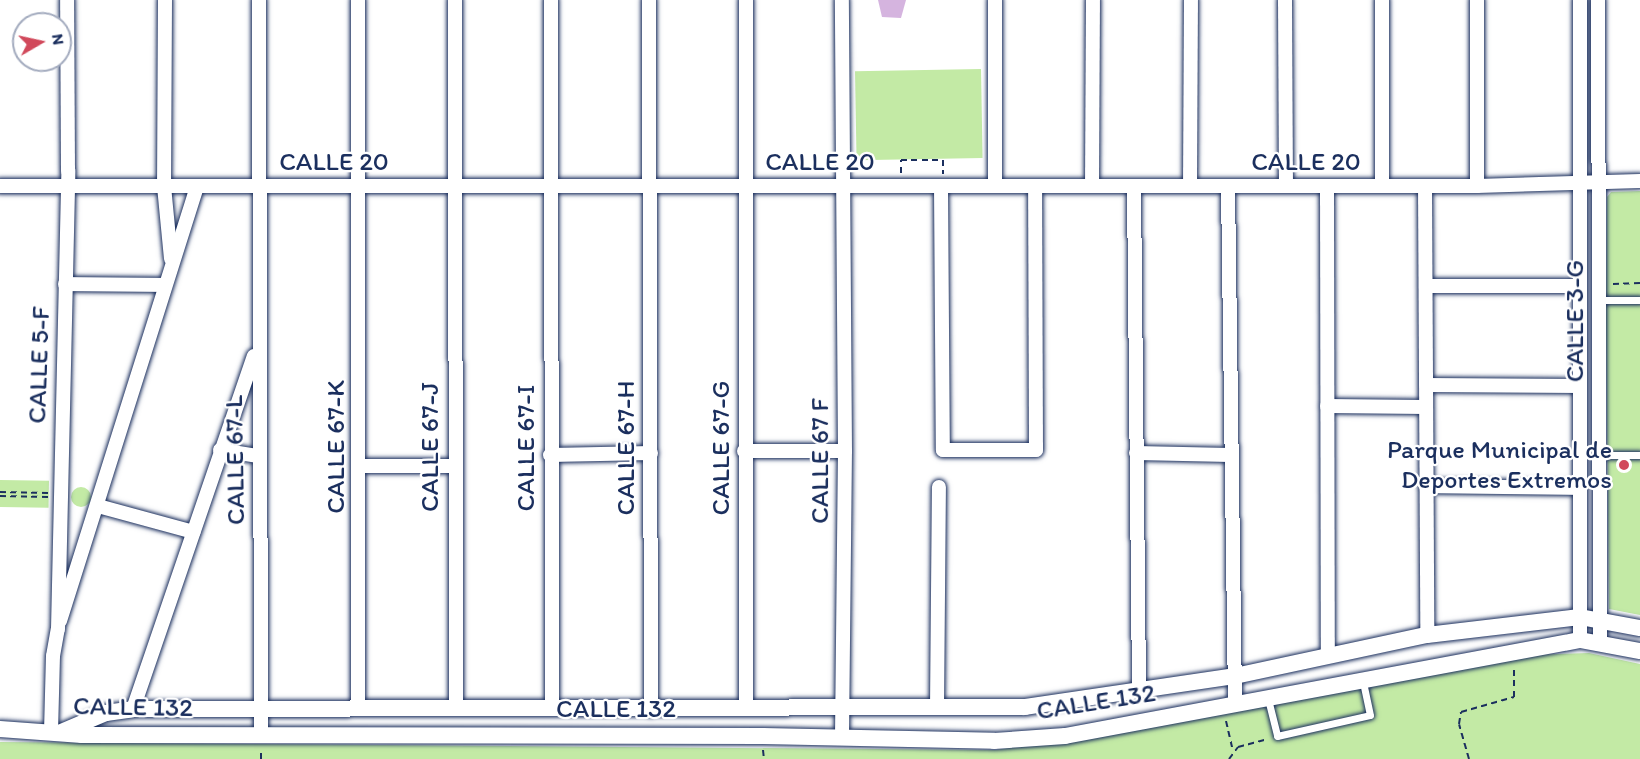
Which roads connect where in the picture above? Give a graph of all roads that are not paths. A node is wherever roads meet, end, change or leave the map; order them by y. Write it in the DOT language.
graph roads {
  1 [pos="67,0"];
  2 [pos="165,0"];
  3 [pos="259,0"];
  4 [pos="358,0"];
  5 [pos="455,0"];
  6 [pos="551,0"];
  7 [pos="649,0"];
  8 [pos="746,0"];
  9 [pos="843,0"];
  10 [pos="995,0"];
  11 [pos="1093,0"];
  12 [pos="1191,0"];
  13 [pos="1285,0"];
  14 [pos="1382,0"];
  15 [pos="1477,0"];
  16 [pos="1580,0"];
  17 [pos="1598,0"];
  18 [pos="942,181"];
  19 [pos="1599,182"];
  20 [pos="1640,182"];
  21 [pos="1580,183"];
  22 [pos="0,186"];
  23 [pos="164,186"];
  24 [pos="197,186"];
  25 [pos="258,186"];
  26 [pos="359,186"];
  27 [pos="454,186"];
  28 [pos="550,186"];
  29 [pos="647,186"];
  30 [pos="745,186"];
  31 [pos="843,186"];
  32 [pos="995,186"];
  33 [pos="1035,186"];
  34 [pos="1092,186"];
  35 [pos="1134,186"];
  36 [pos="1190,186"];
  37 [pos="1228,186"];
  38 [pos="1286,186"];
  39 [pos="1327,186"];
  40 [pos="1382,186"];
  41 [pos="1425,186"];
  42 [pos="1477,186"];
  43 [pos="68,187"];
  44 [pos="171,264"];
  45 [pos="65,284"];
  46 [pos="164,285"];
  47 [pos="1426,286"];
  48 [pos="1580,286"];
  49 [pos="1599,300"];
  50 [pos="1640,300"];
  51 [pos="257,345"];
  52 [pos="1426,385"];
  53 [pos="1580,386"];
  54 [pos="1328,406"];
  55 [pos="1426,407"];
  56 [pos="220,450"];
  57 [pos="845,451"];
  58 [pos="744,452"];
  59 [pos="651,453"];
  60 [pos="1136,453"];
  61 [pos="550,455"];
  62 [pos="1230,455"];
  63 [pos="1599,455"];
  64 [pos="1640,455"];
  65 [pos="258,456"];
  66 [pos="360,466"];
  67 [pos="454,466"];
  68 [pos="1426,486"];
  69 [pos="939,487"];
  70 [pos="1580,488"];
  71 [pos="98,506"];
  72 [pos="194,532"];
  73 [pos="1580,616"];
  74 [pos="1600,619"];
  75 [pos="1640,628"];
  76 [pos="58,629"];
  77 [pos="1427,635"];
  78 [pos="1580,640"];
  79 [pos="1600,642"];
  80 [pos="1640,651"];
  81 [pos="1328,656"];
  82 [pos="1235,676"];
  83 [pos="1363,679"];
  84 [pos="1139,691"];
  85 [pos="1268,696"];
  86 [pos="1229,704"];
  87 [pos="842,706"];
  88 [pos="456,707"];
  89 [pos="261,708"];
  90 [pos="358,708"];
  91 [pos="937,708"];
  92 [pos="133,709"];
  93 [pos="552,709"];
  94 [pos="746,709"];
  95 [pos="651,710"];
  96 [pos="0,729"];
  97 [pos="55,732"];
  98 [pos="842,736"];
  99 [pos="261,739"];
  1 -- 43 [label="street, CALLE 5-F"];
  2 -- 23 [label="street"];
  3 -- 25 [label="street, CALLE 67-L"];
  4 -- 26 [label="street, CALLE 67-K"];
  5 -- 27 [label="street, CALLE 67-J"];
  6 -- 28 [label="street, CALLE 67-I"];
  7 -- 29 [label="street, CALLE 67-H"];
  8 -- 30 [label="street, CALLE 67-G"];
  9 -- 31 [label="street, CALLE 67 F"];
  10 -- 32 [label="street"];
  11 -- 34 [label="street"];
  12 -- 36 [label="street"];
  13 -- 38 [label="street"];
  14 -- 40 [label="street"];
  15 -- 42 [label="street"];
  16 -- 21 [label="street"];
  17 -- 19 [label="street, CALLE 3-G"];
  18 -- 31 [label="street, CALLE 20"];
  18 -- 32 [label="street, CALLE 20"];
  18 -- 33 [label="street"];
  19 -- 20 [label="street, CALLE 20"];
  19 -- 21 [label="street, CALLE 20"];
  19 -- 49 [label="street, CALLE 3-G"];
  21 -- 42 [label="street, CALLE 20"];
  21 -- 48 [label="street"];
  22 -- 43 [label="street, CALLE 20"];
  23 -- 24 [label="street, CALLE 20"];
  23 -- 43 [label="street, CALLE 20"];
  23 -- 44 [label="street"];
  24 -- 25 [label="street, CALLE 20"];
  24 -- 44 [label="street"];
  25 -- 26 [label="street, CALLE 20"];
  25 -- 51 [label="street, CALLE 67-L"];
  26 -- 27 [label="street, CALLE 20"];
  26 -- 66 [label="street, CALLE 67-K"];
  27 -- 28 [label="street, CALLE 20"];
  27 -- 67 [label="street, CALLE 67-J"];
  28 -- 29 [label="street, CALLE 20"];
  28 -- 61 [label="street, CALLE 67-I"];
  29 -- 30 [label="street, CALLE 20"];
  29 -- 59 [label="street, CALLE 67-H"];
  30 -- 31 [label="street, CALLE 20"];
  30 -- 58 [label="street, CALLE 67-G"];
  31 -- 57 [label="street, CALLE 67 F"];
  32 -- 33 [label="street, CALLE 20"];
  33 -- 34 [label="street, CALLE 20"];
  34 -- 35 [label="street, CALLE 20"];
  35 -- 36 [label="street, CALLE 20"];
  35 -- 60 [label="street"];
  36 -- 37 [label="street, CALLE 20"];
  37 -- 38 [label="street, CALLE 20"];
  37 -- 62 [label="street"];
  38 -- 39 [label="street, CALLE 20"];
  39 -- 40 [label="street, CALLE 20"];
  39 -- 54 [label="street"];
  40 -- 41 [label="street, CALLE 20"];
  41 -- 42 [label="street, CALLE 20"];
  41 -- 47 [label="street"];
  43 -- 45 [label="street, CALLE 5-F"];
  44 -- 46 [label="street"];
  45 -- 46 [label="street"];
  45 -- 76 [label="street, CALLE 5-F"];
  46 -- 71 [label="street"];
  47 -- 48 [label="street"];
  47 -- 52 [label="street"];
  48 -- 53 [label="street"];
  49 -- 50 [label="lane"];
  49 -- 63 [label="street, CALLE 3-G"];
  51 -- 56 [label="street"];
  51 -- 65 [label="street, CALLE 67-L"];
  52 -- 53 [label="street"];
  52 -- 55 [label="street"];
  53 -- 70 [label="street"];
  54 -- 55 [label="street"];
  54 -- 81 [label="street"];
  55 -- 68 [label="street"];
  56 -- 65 [label="street"];
  56 -- 72 [label="street"];
  57 -- 58 [label="street"];
  57 -- 87 [label="street, CALLE 67 F"];
  58 -- 94 [label="street, CALLE 67-G"];
  59 -- 61 [label="street"];
  59 -- 95 [label="street, CALLE 67-H"];
  60 -- 62 [label="street"];
  60 -- 84 [label="street"];
  61 -- 93 [label="street, CALLE 67-I"];
  62 -- 82 [label="street"];
  63 -- 64 [label="lane"];
  63 -- 74 [label="street, CALLE 3-G"];
  65 -- 89 [label="street, CALLE 67-L"];
  66 -- 67 [label="street"];
  66 -- 90 [label="street, CALLE 67-K"];
  67 -- 88 [label="street, CALLE 67-J"];
  68 -- 70 [label="street"];
  68 -- 77 [label="street"];
  69 -- 91 [label="street"];
  70 -- 73 [label="street"];
  71 -- 72 [label="street"];
  71 -- 76 [label="street"];
  72 -- 92 [label="street"];
  73 -- 74 [label="street, CALLE 132"];
  73 -- 77 [label="street, CALLE 132"];
  73 -- 78 [label="street"];
  74 -- 75 [label="street, CALLE 132"];
  74 -- 79 [label="street, CALLE 3-G"];
  76 -- 97 [label="street, CALLE 5-F"];
  77 -- 81 [label="street, CALLE 132"];
  78 -- 79 [label="street, CALLE 132"];
  78 -- 83 [label="street, CALLE 132"];
  79 -- 80 [label="street, CALLE 132"];
  81 -- 82 [label="street, CALLE 132"];
  82 -- 84 [label="street, CALLE 132"];
  82 -- 86 [label="street"];
  83 -- 85 [label="street, CALLE 132"];
  83 -- 85 [label="lane"];
  84 -- 91 [label="street, CALLE 132"];
  85 -- 86 [label="street, CALLE 132"];
  86 -- 98 [label="street, CALLE 132"];
  87 -- 91 [label="street, CALLE 132"];
  87 -- 94 [label="street, CALLE 132"];
  87 -- 98 [label="street, CALLE 67 F"];
  88 -- 90 [label="street, CALLE 132"];
  88 -- 93 [label="street, CALLE 132"];
  89 -- 90 [label="street, CALLE 132"];
  89 -- 92 [label="street, CALLE 132"];
  89 -- 99 [label="street, CALLE 67-L"];
  92 -- 97 [label="street, CALLE 132"];
  93 -- 95 [label="street, CALLE 132"];
  94 -- 95 [label="street, CALLE 132"];
  96 -- 97 [label="street"];
  97 -- 99 [label="street, CALLE 132"];
  98 -- 99 [label="street, CALLE 132"];
}
